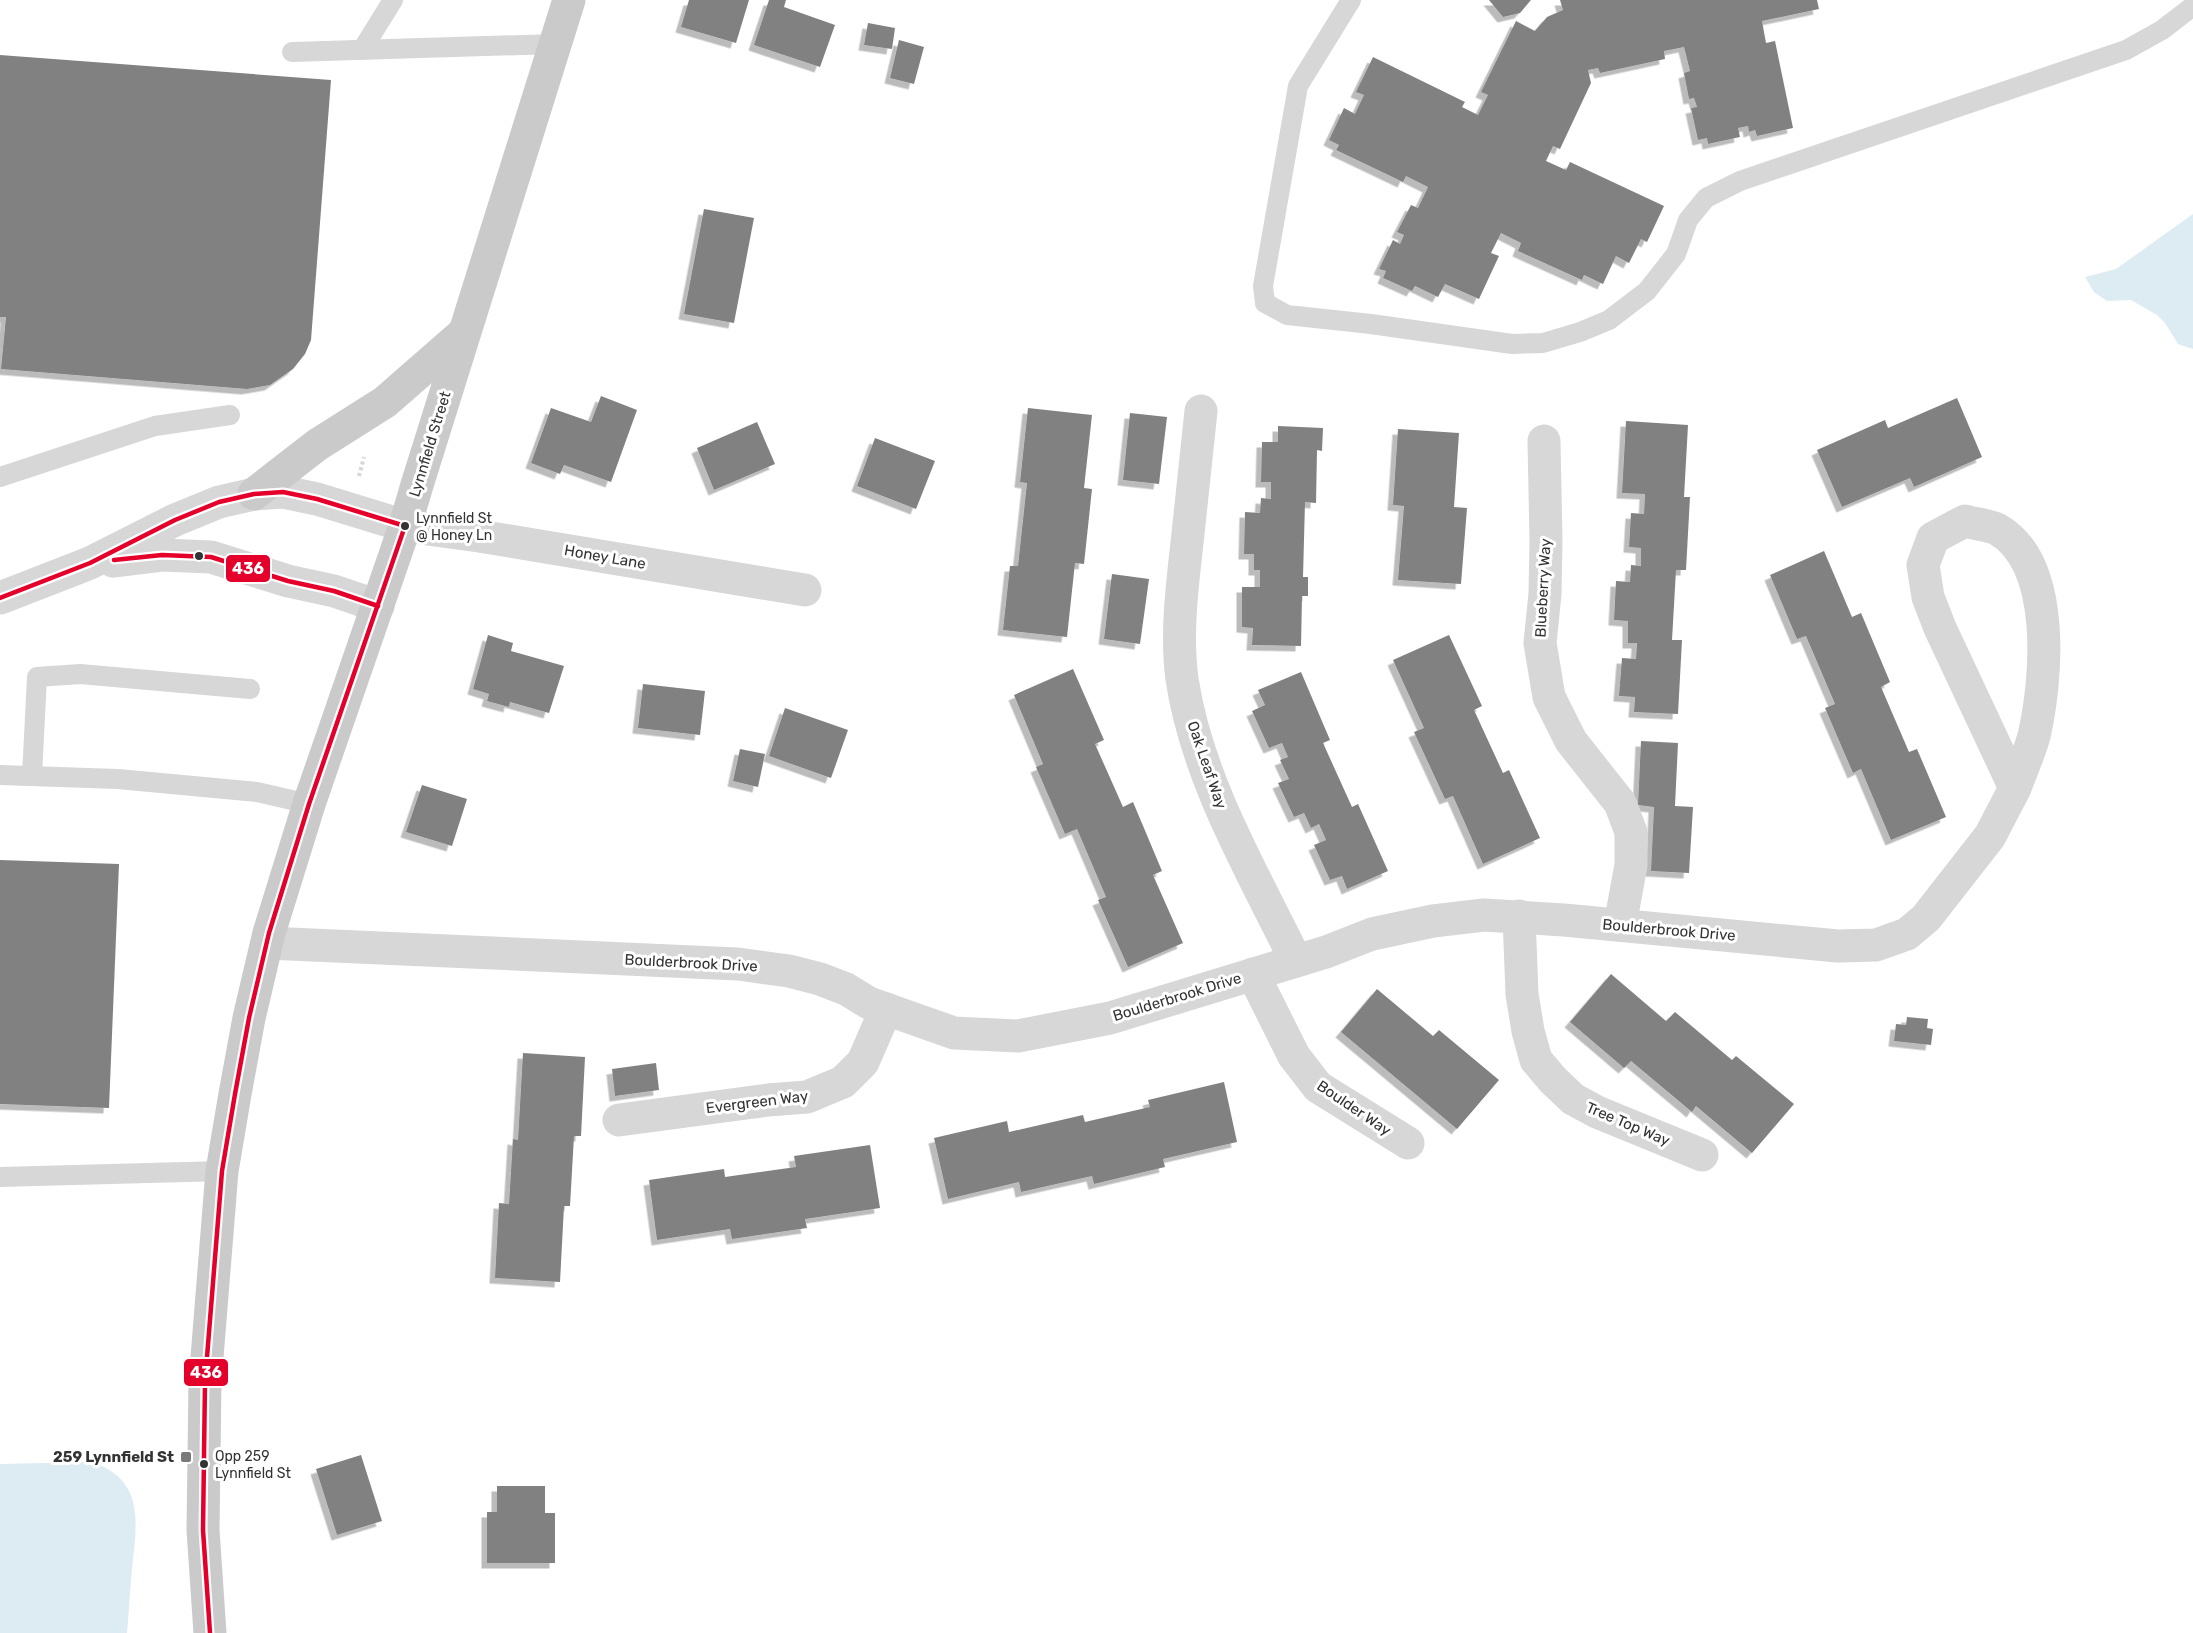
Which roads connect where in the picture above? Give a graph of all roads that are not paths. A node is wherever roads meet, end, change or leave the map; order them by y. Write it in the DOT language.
graph roads {
  1 [pos="393,0"];
  2 [pos="569,0"];
  3 [pos="1351,0"];
  4 [pos="2193,6"];
  5 [pos="555,44"];
  6 [pos="362,50"];
  7 [pos="292,52"];
  8 [pos="464,333"];
  9 [pos="1201,411"];
  10 [pos="230,414"];
  11 [pos="1544,441"];
  12 [pos="0,477"];
  13 [pos="254,494"];
  14 [pos="405,526"];
  15 [pos="90,563"];
  16 [pos="804,590"];
  17 [pos="0,598"];
  18 [pos="378,606"];
  19 [pos="250,689"];
  20 [pos="0,775"];
  21 [pos="32,776"];
  22 [pos="2015,788"];
  23 [pos="309,804"];
  24 [pos="1519,916"];
  25 [pos="1620,925"];
  26 [pos="267,943"];
  27 [pos="1296,961"];
  28 [pos="1253,974"];
  29 [pos="886,1009"];
  30 [pos="619,1120"];
  31 [pos="1408,1143"];
  32 [pos="1702,1155"];
  33 [pos="222,1171"];
  34 [pos="0,1177"];
  35 [pos="210,1633"];
  1 -- 6 [label="lane"];
  2 -- 5 [label="main road, Lynnfield Street"];
  3 -- 4 [label="lane"];
  5 -- 6 [label="lane"];
  5 -- 8 [label="main road, Lynnfield Street"];
  6 -- 7 [label="lane"];
  8 -- 13 [label="main road"];
  8 -- 14 [label="main road, Lynnfield Street"];
  9 -- 27 [label="street, Oak Leaf Way"];
  10 -- 12 [label="lane"];
  11 -- 25 [label="street, Blueberry Way"];
  13 -- 14 [label="street, Honey Lane"];
  13 -- 15 [label="street, Honey Lane"];
  14 -- 16 [label="street, Honey Lane"];
  14 -- 18 [label="main road, Lynnfield Street"];
  15 -- 17 [label="street"];
  15 -- 18 [label="street"];
  18 -- 23 [label="main road, Lynnfield Street"];
  19 -- 21 [label="lane"];
  20 -- 21 [label="lane"];
  21 -- 23 [label="lane"];
  22 -- 22 [label="street, Boulderbrook Drive"];
  22 -- 25 [label="street, Boulderbrook Drive"];
  23 -- 26 [label="main road, Lynnfield Street"];
  24 -- 25 [label="street, Boulderbrook Drive"];
  24 -- 27 [label="street, Boulderbrook Drive"];
  24 -- 32 [label="street, Tree Top Way"];
  26 -- 29 [label="street, Boulderbrook Drive"];
  26 -- 33 [label="main road, Lynnfield Street"];
  27 -- 28 [label="street, Boulderbrook Drive"];
  28 -- 29 [label="street, Boulderbrook Drive"];
  28 -- 31 [label="street, Boulder Way"];
  29 -- 30 [label="street, Evergreen Way"];
  33 -- 34 [label="lane"];
  33 -- 35 [label="main road, Lynnfield Street"];
}
